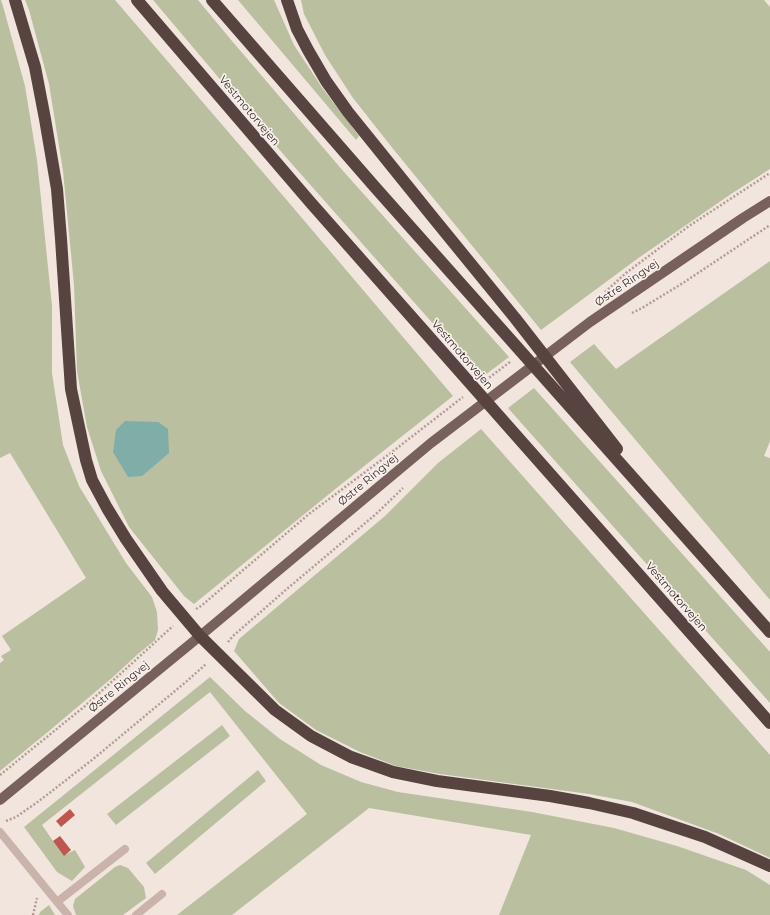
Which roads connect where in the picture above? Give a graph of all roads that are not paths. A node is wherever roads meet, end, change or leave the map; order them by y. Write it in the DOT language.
graph roads {
  1 [pos="15,0"];
  2 [pos="137,0"];
  3 [pos="212,0"];
  4 [pos="287,0"];
  5 [pos="770,201"];
  6 [pos="692,544"];
  7 [pos="770,632"];
  8 [pos="200,636"];
  9 [pos="770,723"];
  10 [pos="0,800"];
  11 [pos="0,832"];
  12 [pos="125,849"];
  13 [pos="770,866"];
  14 [pos="162,894"];
  15 [pos="57,902"];
  16 [pos="68,915"];
  17 [pos="136,915"];
  1 -- 8 [label="highway"];
  2 -- 9 [label="highway, Vestmotorvejen"];
  3 -- 6 [label="highway"];
  4 -- 6 [label="highway"];
  5 -- 8 [label="main road, Østre Ringvej"];
  6 -- 7 [label="highway"];
  8 -- 10 [label="main road, Østre Ringvej"];
  8 -- 13 [label="highway"];
  11 -- 15 [label="lane"];
  12 -- 15 [label="lane"];
  14 -- 17 [label="lane"];
  15 -- 16 [label="lane"];
}
